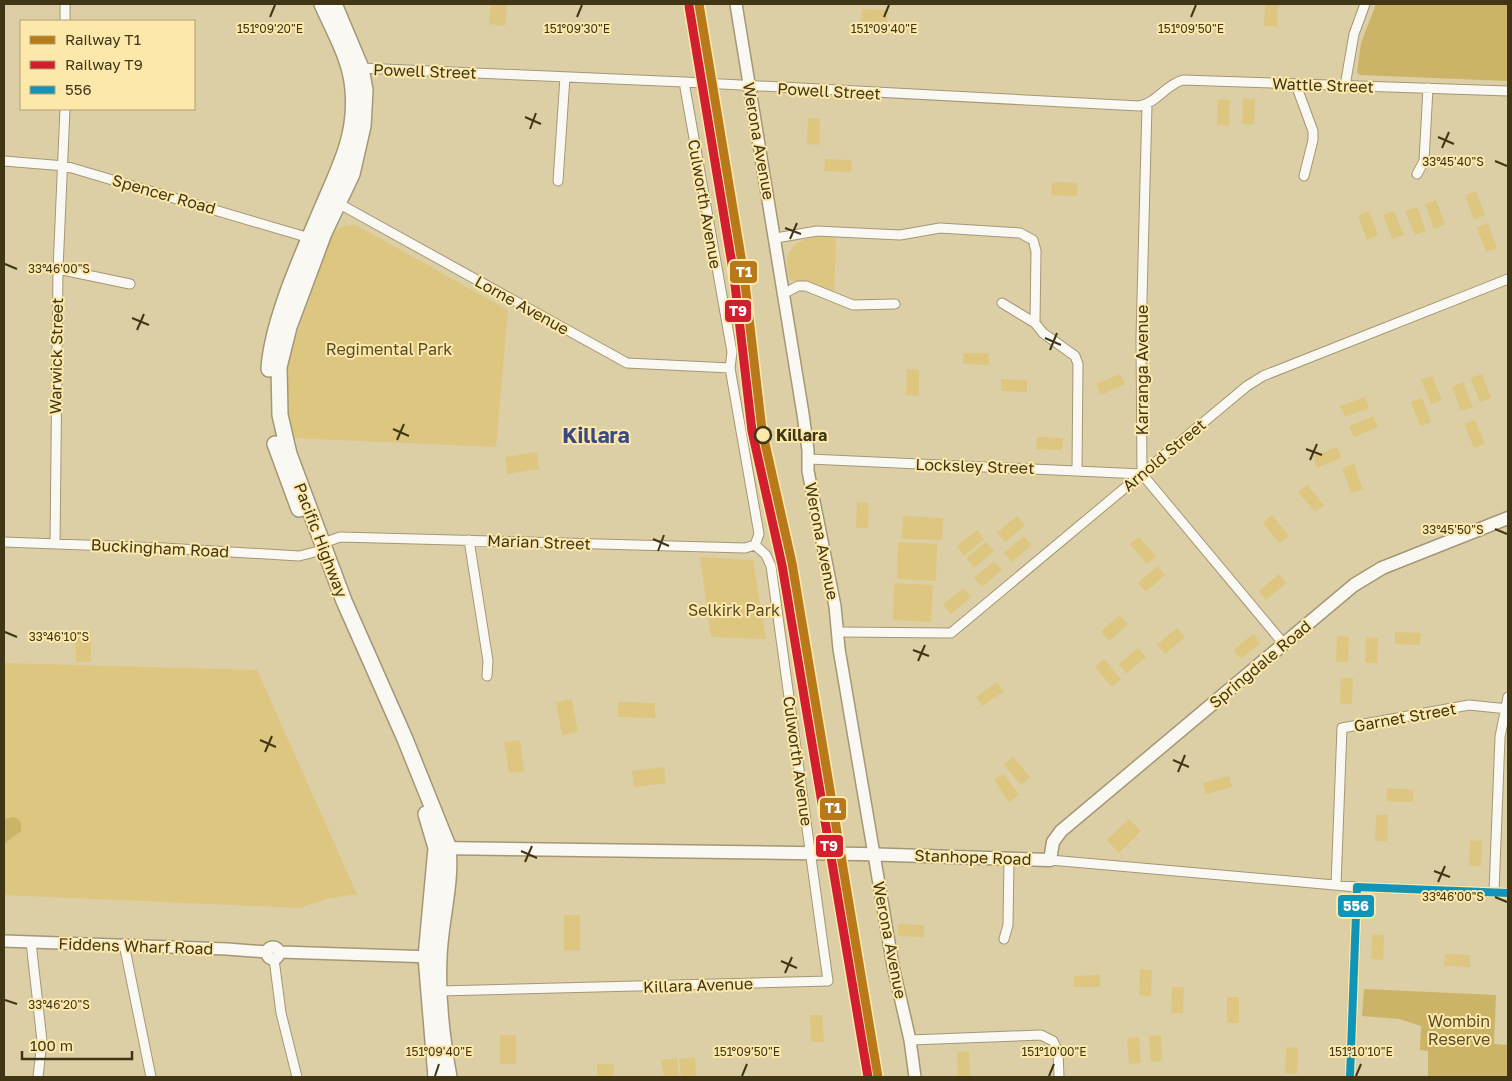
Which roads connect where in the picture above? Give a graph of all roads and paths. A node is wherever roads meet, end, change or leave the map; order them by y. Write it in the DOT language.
graph roads {
  1 [pos="65,4"];
  2 [pos="322,4"];
  3 [pos="334,4"];
  4 [pos="736,4"];
  5 [pos="1365,4"];
  6 [pos="65,20"];
  7 [pos="361,68"];
  8 [pos="564,77"];
  9 [pos="684,82"];
  10 [pos="1296,85"];
  11 [pos="750,86"];
  12 [pos="1345,86"];
  13 [pos="1428,88"];
  14 [pos="1508,91"];
  15 [pos="1147,105"];
  16 [pos="66,110"];
  17 [pos="4,161"];
  18 [pos="64,166"];
  19 [pos="1417,174"];
  20 [pos="1304,176"];
  21 [pos="558,181"];
  22 [pos="333,200"];
  23 [pos="776,238"];
  24 [pos="315,240"];
  25 [pos="58,269"];
  26 [pos="1508,279"];
  27 [pos="130,284"];
  28 [pos="783,294"];
  29 [pos="1002,303"];
  30 [pos="896,304"];
  31 [pos="1035,323"];
  32 [pos="730,368"];
  33 [pos="809,459"];
  34 [pos="1077,470"];
  35 [pos="1142,474"];
  36 [pos="1508,518"];
  37 [pos="469,540"];
  38 [pos="4,542"];
  39 [pos="55,544"];
  40 [pos="756,545"];
  41 [pos="319,547"];
  42 [pos="839,632"];
  43 [pos="1283,644"];
  44 [pos="487,676"];
  45 [pos="1508,697"];
  46 [pos="1507,708"];
  47 [pos="442,847"];
  48 [pos="812,854"];
  49 [pos="868,854"];
  50 [pos="1009,858"];
  51 [pos="1050,860"];
  52 [pos="1336,885"];
  53 [pos="1358,887"];
  54 [pos="1494,892"];
  55 [pos="1508,893"];
  56 [pos="1004,939"];
  57 [pos="4,941"];
  58 [pos="31,942"];
  59 [pos="124,944"];
  60 [pos="274,955"];
  61 [pos="432,957"];
  62 [pos="439,991"];
  63 [pos="910,1040"];
  64 [pos="38,1077"];
  65 [pos="151,1077"];
  66 [pos="297,1077"];
  67 [pos="436,1077"];
  68 [pos="449,1077"];
  69 [pos="915,1077"];
  70 [pos="1058,1077"];
  71 [pos="1350,1077"];
  1 -- 6 [label="street"];
  2 -- 22 [label="highway, Pacific Highway"];
  3 -- 7 [label="highway, Pacific Highway"];
  4 -- 11 [label="street, Werona Avenue"];
  5 -- 12 [label="street"];
  7 -- 8 [label="street, Powell Street"];
  7 -- 22 [label="highway, Pacific Highway"];
  8 -- 9 [label="street, Powell Street"];
  8 -- 21 [label="street"];
  9 -- 11 [label="street, Powell Street"];
  9 -- 32 [label="street, Culworth Avenue"];
  10 -- 12 [label="street, Wattle Street"];
  10 -- 15 [label="street, Wattle Street"];
  10 -- 20 [label="street"];
  11 -- 15 [label="street, Powell Street"];
  11 -- 23 [label="street, Werona Avenue"];
  12 -- 13 [label="street, Wattle Street"];
  13 -- 14 [label="street, Wattle Street"];
  13 -- 19 [label="street"];
  15 -- 35 [label="street, Karranga Avenue"];
  16 -- 18 [label="street, Warwick Street"];
  17 -- 18 [label="street, Spencer Road"];
  18 -- 24 [label="street, Spencer Road"];
  18 -- 25 [label="street, Warwick Street"];
  22 -- 24 [label="highway, Pacific Highway"];
  22 -- 32 [label="street, Lorne Avenue"];
  23 -- 28 [label="street, Werona Avenue"];
  23 -- 31 [label="street"];
  24 -- 41 [label="highway, Pacific Highway"];
  25 -- 27 [label="street"];
  25 -- 39 [label="street, Warwick Street"];
  26 -- 35 [label="street, Arnold Street"];
  28 -- 30 [label="street"];
  28 -- 33 [label="street, Werona Avenue"];
  29 -- 31 [label="street"];
  31 -- 34 [label="street"];
  32 -- 40 [label="street, Culworth Avenue"];
  33 -- 34 [label="street, Locksley Street"];
  33 -- 42 [label="street, Werona Avenue"];
  34 -- 35 [label="street, Locksley Street"];
  35 -- 42 [label="street, Arnold Street"];
  35 -- 43 [label="street"];
  36 -- 43 [label="main road, Springdale Road"];
  37 -- 40 [label="street, Marian Street"];
  37 -- 41 [label="street, Marian Street"];
  37 -- 44 [label="street"];
  38 -- 39 [label="street, Buckingham Road"];
  39 -- 41 [label="street, Buckingham Road"];
  40 -- 48 [label="street, Culworth Avenue"];
  41 -- 47 [label="highway, Pacific Highway"];
  42 -- 49 [label="street, Werona Avenue"];
  43 -- 51 [label="main road, Springdale Road"];
  45 -- 46 [label="street"];
  46 -- 52 [label="street, Garnet Street"];
  46 -- 54 [label="street"];
  47 -- 48 [label="main road, Stanhope Road"];
  47 -- 61 [label="highway, Pacific Highway"];
  48 -- 49 [label="main road, Stanhope Road"];
  48 -- 62 [label="street, Killara Avenue"];
  49 -- 50 [label="main road, Stanhope Road"];
  49 -- 63 [label="street, Werona Avenue"];
  50 -- 51 [label="main road, Stanhope Road"];
  50 -- 56 [label="street"];
  51 -- 52 [label="street, Stanhope Road"];
  52 -- 53 [label="street, Stanhope Road"];
  53 -- 54 [label="street, Stanhope Road"];
  53 -- 71 [label="street"];
  54 -- 55 [label="street, Stanhope Road"];
  57 -- 58 [label="street, Fiddens Wharf Road"];
  58 -- 59 [label="street, Fiddens Wharf Road"];
  58 -- 64 [label="street"];
  59 -- 60 [label="street, Fiddens Wharf Road"];
  59 -- 65 [label="street"];
  60 -- 61 [label="street, Fiddens Wharf Road"];
  60 -- 66 [label="street"];
  61 -- 62 [label="highway, Pacific Highway"];
  61 -- 67 [label="highway, Pacific Highway"];
  62 -- 68 [label="highway, Pacific Highway"];
  63 -- 69 [label="street, Werona Avenue"];
  63 -- 70 [label="street"];
}
